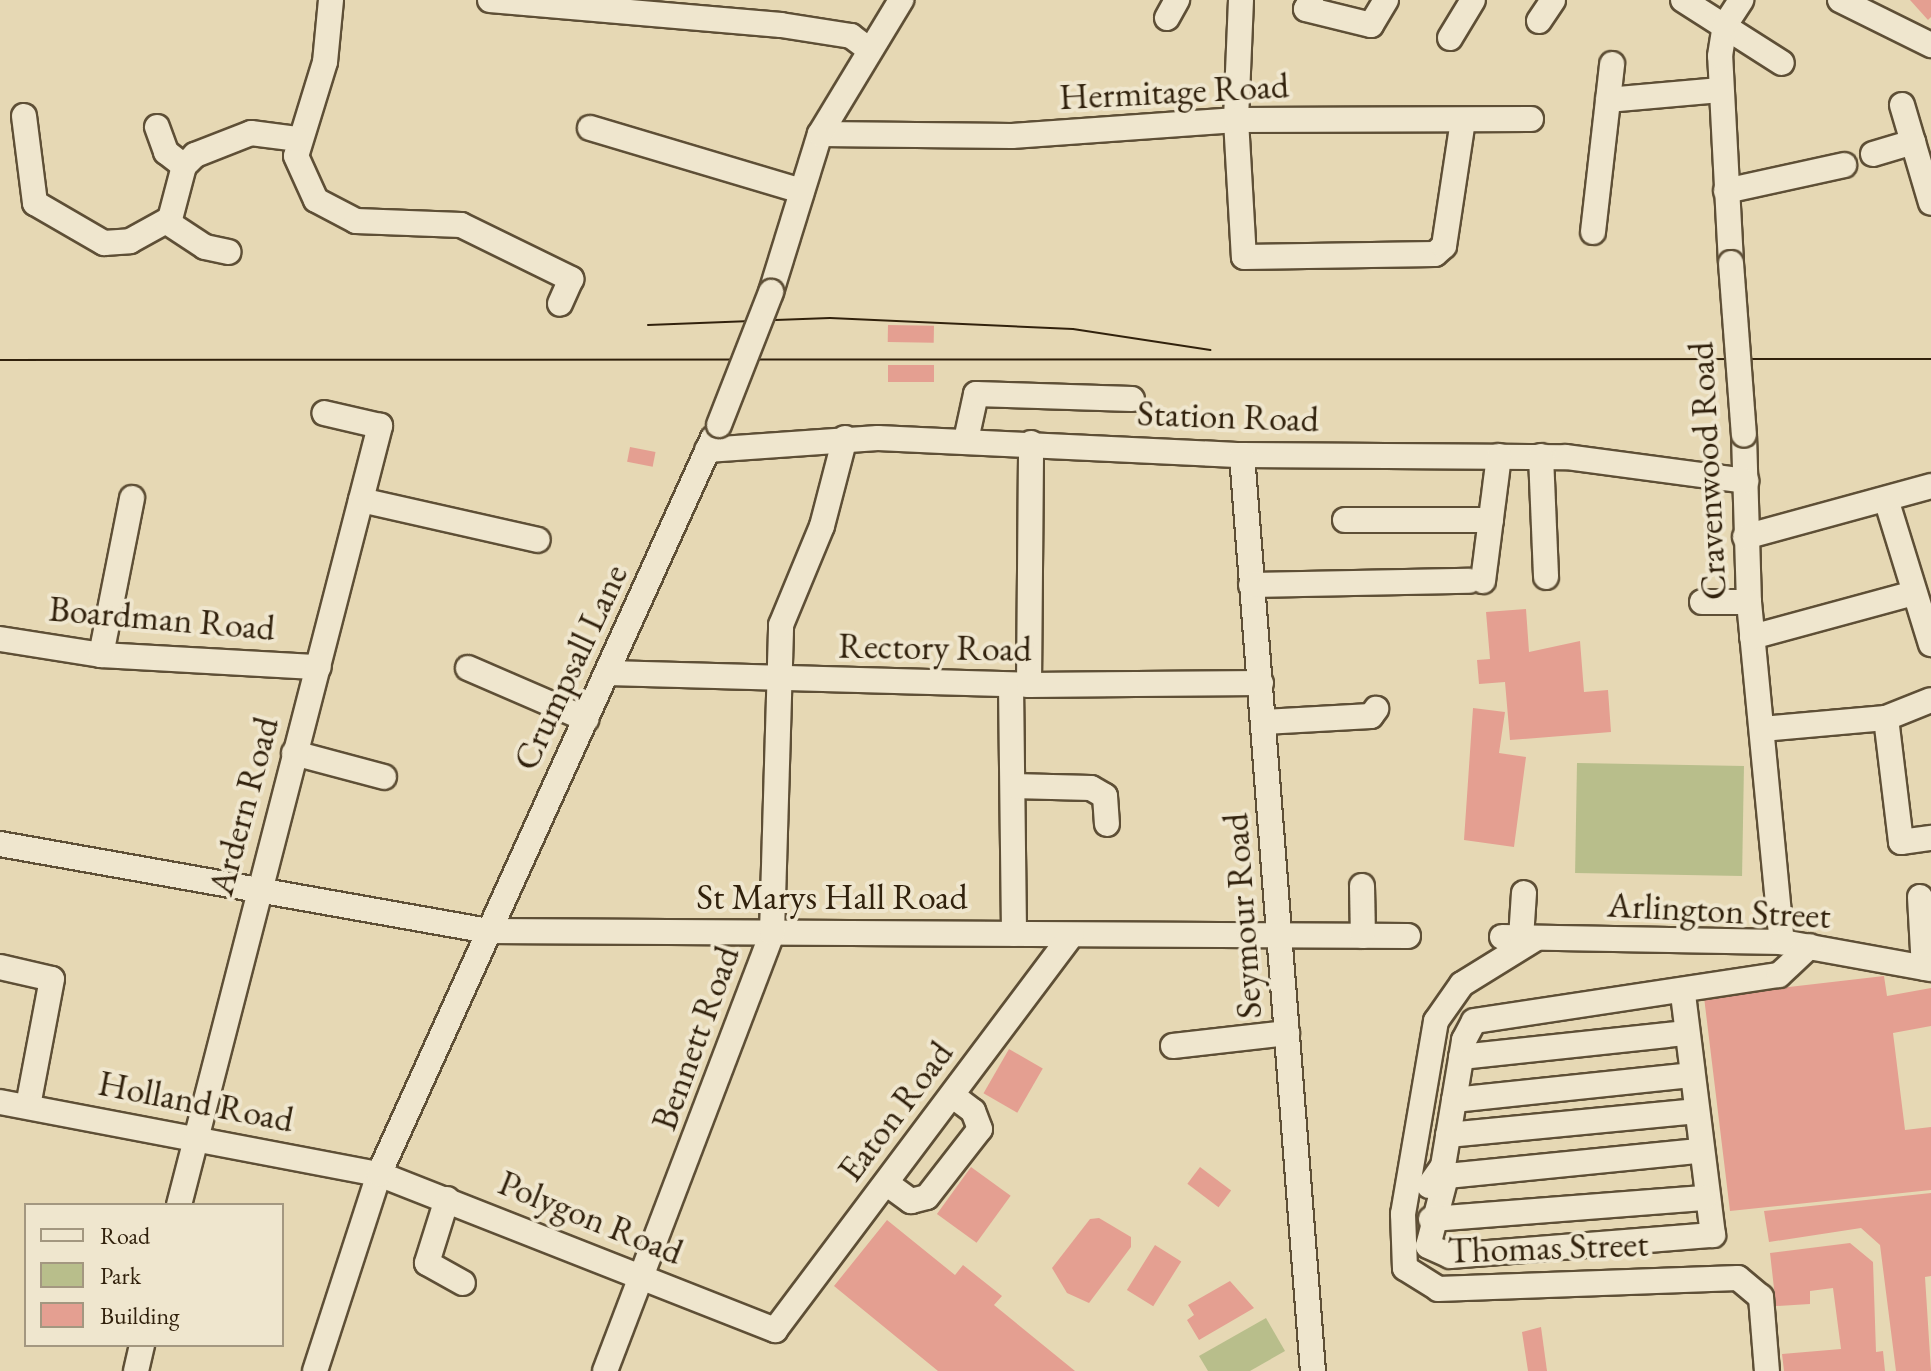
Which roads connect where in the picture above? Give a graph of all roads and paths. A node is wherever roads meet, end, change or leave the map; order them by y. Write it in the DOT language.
graph roads {
  1 [pos="331,0"];
  2 [pos="490,0"];
  3 [pos="901,0"];
  4 [pos="1311,0"];
  5 [pos="1386,0"];
  6 [pos="1473,0"];
  7 [pos="1553,0"];
  8 [pos="1683,0"];
  9 [pos="1741,0"];
  10 [pos="1840,0"];
  11 [pos="1879,0"];
  12 [pos="1235,2"];
  13 [pos="624,7"];
  14 [pos="1539,21"];
  15 [pos="1725,25"];
  16 [pos="1886,29"];
  17 [pos="1450,38"];
  18 [pos="1931,45"];
  19 [pos="867,48"];
  20 [pos="1782,63"];
  21 [pos="1612,64"];
  22 [pos="1720,90"];
  23 [pos="1608,100"];
  24 [pos="1902,105"];
  25 [pos="24,116"];
  26 [pos="1531,119"];
  27 [pos="1236,120"];
  28 [pos="1463,120"];
  29 [pos="157,127"];
  30 [pos="590,128"];
  31 [pos="820,134"];
  32 [pos="297,139"];
  33 [pos="1913,142"];
  34 [pos="1873,154"];
  35 [pos="1844,165"];
  36 [pos="184,166"];
  37 [pos="802,191"];
  38 [pos="1726,191"];
  39 [pos="1931,203"];
  40 [pos="167,222"];
  41 [pos="1593,232"];
  42 [pos="228,252"];
  43 [pos="560,304"];
  44 [pos="1132,399"];
  45 [pos="324,413"];
  46 [pos="845,438"];
  47 [pos="966,440"];
  48 [pos="1031,443"];
  49 [pos="707,450"];
  50 [pos="1242,455"];
  51 [pos="1499,456"];
  52 [pos="1541,456"];
  53 [pos="1746,481"];
  54 [pos="1931,486"];
  55 [pos="132,498"];
  56 [pos="1886,499"];
  57 [pos="361,500"];
  58 [pos="1345,520"];
  59 [pos="1491,520"];
  60 [pos="1745,537"];
  61 [pos="538,540"];
  62 [pos="1546,577"];
  63 [pos="1251,585"];
  64 [pos="1910,594"];
  65 [pos="1702,602"];
  66 [pos="1749,602"];
  67 [pos="1752,637"];
  68 [pos="0,639"];
  69 [pos="1931,644"];
  70 [pos="101,655"];
  71 [pos="319,667"];
  72 [pos="468,668"];
  73 [pos="608,673"];
  74 [pos="778,679"];
  75 [pos="1261,683"];
  76 [pos="1020,685"];
  77 [pos="1931,700"];
  78 [pos="1376,709"];
  79 [pos="1886,718"];
  80 [pos="586,719"];
  81 [pos="1264,722"];
  82 [pos="1762,729"];
  83 [pos="294,753"];
  84 [pos="384,777"];
  85 [pos="1013,786"];
  86 [pos="1107,824"];
  87 [pos="1931,838"];
  88 [pos="0,844"];
  89 [pos="1362,886"];
  90 [pos="258,890"];
  91 [pos="1524,893"];
  92 [pos="1920,897"];
  93 [pos="487,931"];
  94 [pos="772,933"];
  95 [pos="1014,934"];
  96 [pos="1072,935"];
  97 [pos="1280,936"];
  98 [pos="1363,936"];
  99 [pos="1408,936"];
  100 [pos="1519,938"];
  101 [pos="1782,942"];
  102 [pos="1810,946"];
  103 [pos="0,967"];
  104 [pos="1927,969"];
  105 [pos="1683,994"];
  106 [pos="1287,1033"];
  107 [pos="1687,1033"];
  108 [pos="1173,1046"];
  109 [pos="1461,1057"];
  110 [pos="1691,1075"];
  111 [pos="952,1095"];
  112 [pos="1454,1100"];
  113 [pos="0,1102"];
  114 [pos="28,1106"];
  115 [pos="1695,1111"];
  116 [pos="196,1134"];
  117 [pos="1448,1135"];
  118 [pos="1699,1151"];
  119 [pos="379,1174"];
  120 [pos="1442,1177"];
  121 [pos="886,1183"];
  122 [pos="1704,1198"];
  123 [pos="447,1199"];
  124 [pos="179,1203"];
  125 [pos="1403,1214"];
  126 [pos="1431,1219"];
  127 [pos="644,1278"];
  128 [pos="463,1283"];
  129 [pos="775,1330"];
  130 [pos="142,1347"];
  131 [pos="136,1371"];
  132 [pos="315,1371"];
  133 [pos="605,1371"];
  134 [pos="1313,1371"];
  135 [pos="1767,1371"];
  1 -- 32 [label="street"];
  2 -- 13 [label="street"];
  3 -- 19 [label="street, Crumpsall Lane"];
  4 -- 5 [label="street"];
  6 -- 17 [label="street"];
  7 -- 14 [label="street"];
  8 -- 15 [label="street"];
  9 -- 15 [label="street, Cravenwood Road"];
  10 -- 16 [label="street"];
  11 -- 16 [label="street"];
  12 -- 27 [label="street"];
  13 -- 19 [label="street"];
  15 -- 20 [label="street"];
  15 -- 22 [label="street, Cravenwood Road"];
  16 -- 18 [label="street"];
  19 -- 31 [label="street, Crumpsall Lane"];
  21 -- 23 [label="street"];
  22 -- 23 [label="street"];
  22 -- 38 [label="street, Cravenwood Road"];
  23 -- 41 [label="street"];
  24 -- 33 [label="street"];
  25 -- 40 [label="street"];
  26 -- 28 [label="street, Hermitage Road"];
  27 -- 28 [label="street, Hermitage Road"];
  27 -- 28 [label="street"];
  27 -- 31 [label="street, Hermitage Road"];
  29 -- 36 [label="street"];
  30 -- 37 [label="street"];
  31 -- 37 [label="street, Crumpsall Lane"];
  32 -- 36 [label="street"];
  32 -- 43 [label="street"];
  33 -- 34 [label="street"];
  33 -- 39 [label="street"];
  35 -- 38 [label="street"];
  36 -- 40 [label="street"];
  37 -- 49 [label="street, Crumpsall Lane, bridge"];
  38 -- 53 [label="street, Cravenwood Road, bridge"];
  40 -- 42 [label="street"];
  44 -- 47 [label="street"];
  45 -- 57 [label="street, Ardern Road"];
  46 -- 47 [label="street, Station Road"];
  46 -- 49 [label="street, Station Road"];
  46 -- 74 [label="street, Bennett Road"];
  47 -- 48 [label="street, Station Road"];
  48 -- 50 [label="street, Station Road"];
  48 -- 76 [label="street"];
  49 -- 73 [label="street, Crumpsall Lane"];
  50 -- 51 [label="street, Station Road"];
  50 -- 63 [label="street, Seymour Road"];
  51 -- 52 [label="street, Station Road"];
  51 -- 59 [label="street"];
  52 -- 53 [label="street, Station Road"];
  52 -- 62 [label="street"];
  53 -- 60 [label="street, Cravenwood Road"];
  54 -- 56 [label="street"];
  55 -- 70 [label="street"];
  56 -- 60 [label="street"];
  56 -- 64 [label="street"];
  57 -- 61 [label="street"];
  57 -- 71 [label="street, Ardern Road"];
  58 -- 59 [label="street"];
  59 -- 63 [label="street"];
  60 -- 66 [label="street, Cravenwood Road"];
  63 -- 75 [label="street, Seymour Road"];
  64 -- 67 [label="street"];
  64 -- 69 [label="street"];
  65 -- 66 [label="street"];
  66 -- 67 [label="street, Cravenwood Road"];
  67 -- 82 [label="street, Cravenwood Road"];
  68 -- 70 [label="street, Boardman Road"];
  70 -- 71 [label="street, Boardman Road"];
  71 -- 83 [label="street, Ardern Road"];
  72 -- 80 [label="street"];
  73 -- 74 [label="street, Rectory Road"];
  73 -- 80 [label="street, Crumpsall Lane"];
  74 -- 76 [label="street, Rectory Road"];
  74 -- 94 [label="street, Bennett Road"];
  75 -- 76 [label="street, Rectory Road"];
  75 -- 81 [label="street, Seymour Road"];
  76 -- 85 [label="street"];
  77 -- 79 [label="street"];
  78 -- 81 [label="street"];
  79 -- 82 [label="street"];
  79 -- 87 [label="street"];
  80 -- 93 [label="street, Crumpsall Lane"];
  81 -- 97 [label="street, Seymour Road"];
  82 -- 101 [label="street, Cravenwood Road"];
  83 -- 84 [label="street"];
  83 -- 90 [label="street, Ardern Road"];
  85 -- 86 [label="street"];
  85 -- 95 [label="street"];
  88 -- 90 [label="street, St Marys Hall Road"];
  89 -- 98 [label="street"];
  90 -- 93 [label="street, St Marys Hall Road"];
  90 -- 116 [label="street, Ardern Road"];
  91 -- 100 [label="street"];
  92 -- 104 [label="street"];
  93 -- 94 [label="street, St Marys Hall Road"];
  93 -- 119 [label="street, Crumpsall Lane"];
  94 -- 95 [label="street, St Marys Hall Road"];
  94 -- 127 [label="street, Bennett Road"];
  95 -- 96 [label="street, St Marys Hall Road"];
  96 -- 97 [label="street, St Marys Hall Road"];
  96 -- 111 [label="street, Eaton Road"];
  97 -- 98 [label="street, St Marys Hall Road"];
  97 -- 106 [label="street, Seymour Road"];
  98 -- 99 [label="street, St Marys Hall Road"];
  100 -- 101 [label="street, Arlington Street"];
  100 -- 125 [label="street, Thomas Street"];
  101 -- 102 [label="street, Arlington Street"];
  102 -- 104 [label="street, Arlington Street"];
  102 -- 105 [label="street"];
  103 -- 114 [label="street"];
  105 -- 107 [label="street"];
  105 -- 109 [label="street"];
  106 -- 108 [label="street"];
  106 -- 134 [label="street, Seymour Road"];
  107 -- 109 [label="street"];
  107 -- 110 [label="street"];
  109 -- 112 [label="street"];
  110 -- 112 [label="street"];
  110 -- 115 [label="street"];
  111 -- 121 [label="street, Eaton Road"];
  111 -- 121 [label="street"];
  112 -- 117 [label="street"];
  113 -- 114 [label="street, Holland Road"];
  114 -- 116 [label="street, Holland Road"];
  115 -- 117 [label="street"];
  115 -- 118 [label="street"];
  116 -- 119 [label="street, Holland Road"];
  116 -- 124 [label="street, Ardern Road"];
  117 -- 120 [label="street"];
  118 -- 120 [label="street"];
  118 -- 122 [label="street"];
  119 -- 123 [label="street, Polygon Road"];
  119 -- 132 [label="street, Crumpsall Lane"];
  120 -- 125 [label="street"];
  120 -- 126 [label="street"];
  121 -- 129 [label="street, Eaton Road"];
  122 -- 126 [label="street"];
  122 -- 126 [label="street"];
  123 -- 127 [label="street, Polygon Road"];
  123 -- 128 [label="street"];
  125 -- 135 [label="street, Thomas Street"];
  127 -- 129 [label="street, Polygon Road"];
  127 -- 133 [label="street, Bennett Road"];
  130 -- 131 [label="street"];
}
